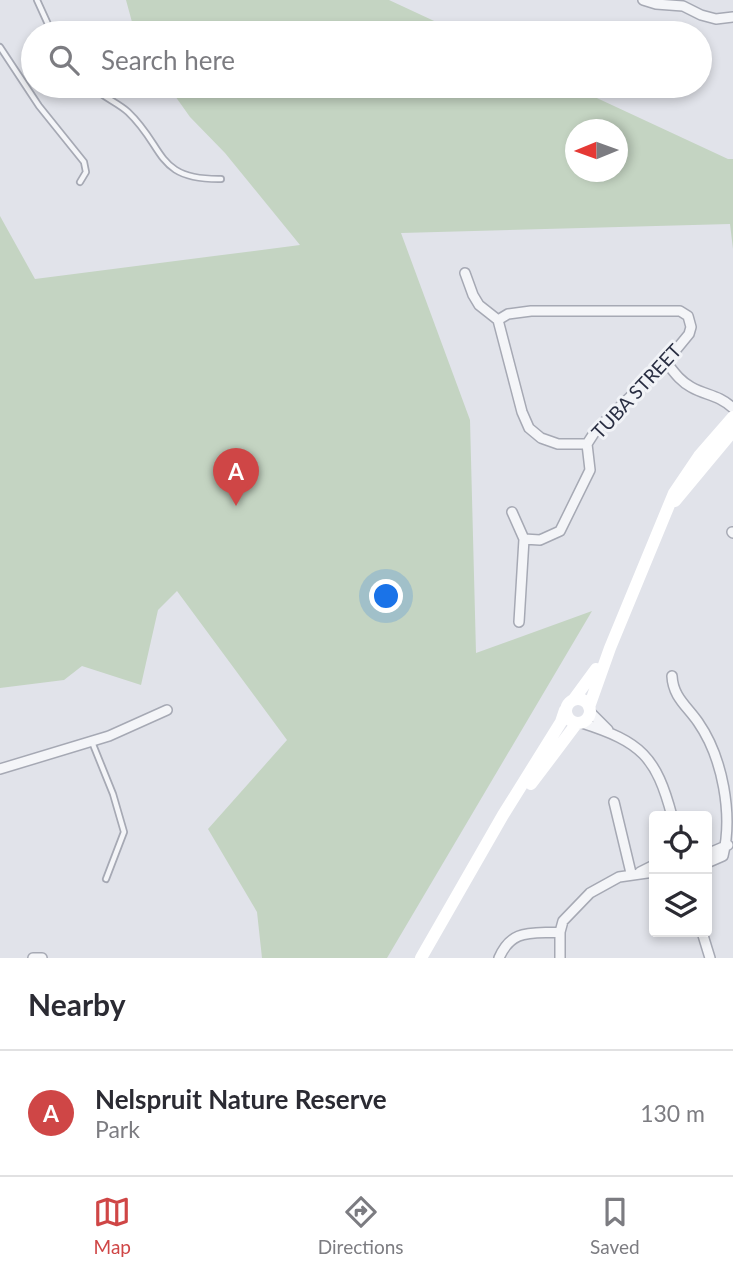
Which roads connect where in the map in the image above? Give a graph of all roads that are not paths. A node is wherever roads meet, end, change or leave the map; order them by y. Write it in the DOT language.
graph roads {
  1 [pos="37,0"];
  2 [pos="643,0"];
  3 [pos="733,17"];
  4 [pos="47,21"];
  5 [pos="0,47"];
  6 [pos="21,79"];
  7 [pos="34,98"];
  8 [pos="110,98"];
  9 [pos="221,179"];
  10 [pos="79,182"];
  11 [pos="465,273"];
  12 [pos="498,320"];
  13 [pos="666,362"];
  14 [pos="733,408"];
  15 [pos="733,418"];
  16 [pos="733,431"];
  17 [pos="587,444"];
  18 [pos="670,505"];
  19 [pos="512,512"];
  20 [pos="524,539"];
  21 [pos="519,622"];
  22 [pos="610,648"];
  23 [pos="672,676"];
  24 [pos="574,699"];
  25 [pos="590,709"];
  26 [pos="167,710"];
  27 [pos="565,710"];
  28 [pos="579,723"];
  29 [pos="610,732"];
  30 [pos="92,741"];
  31 [pos="0,769"];
  32 [pos="729,780"];
  33 [pos="614,802"];
  34 [pos="671,811"];
  35 [pos="497,829"];
  36 [pos="728,845"];
  37 [pos="712,852"];
  38 [pos="712,861"];
  39 [pos="649,866"];
  40 [pos="649,872"];
  41 [pos="635,873"];
  42 [pos="106,879"];
  43 [pos="559,932"];
  44 [pos="704,937"];
  45 [pos="33,958"];
  46 [pos="42,958"];
  47 [pos="421,958"];
  48 [pos="499,958"];
  49 [pos="560,958"];
  50 [pos="710,958"];
  1 -- 4 [label="lane"];
  2 -- 3 [label="street"];
  5 -- 6 [label="lane"];
  7 -- 10 [label="lane"];
  8 -- 9 [label="lane"];
  11 -- 12 [label="street"];
  12 -- 13 [label="street, TUBA STREET"];
  12 -- 17 [label="street, TUBA STREET"];
  13 -- 14 [label="street"];
  13 -- 17 [label="street, TUBA STREET"];
  15 -- 18 [label="main road"];
  16 -- 18 [label="main road"];
  17 -- 20 [label="street"];
  18 -- 22 [label="main road"];
  19 -- 20 [label="street"];
  20 -- 21 [label="street"];
  22 -- 24 [label="main road"];
  22 -- 25 [label="main road"];
  23 -- 32 [label="street"];
  24 -- 25 [label="main road"];
  24 -- 27 [label="main road"];
  25 -- 28 [label="main road"];
  25 -- 29 [label="street"];
  26 -- 30 [label="street"];
  27 -- 28 [label="main road"];
  27 -- 35 [label="main road"];
  28 -- 29 [label="street"];
  28 -- 35 [label="main road"];
  29 -- 34 [label="street"];
  30 -- 31 [label="street"];
  30 -- 42 [label="lane"];
  32 -- 36 [label="street"];
  33 -- 41 [label="street"];
  35 -- 47 [label="main road"];
  36 -- 37 [label="street"];
  36 -- 38 [label="street"];
  39 -- 41 [label="street"];
  40 -- 41 [label="street"];
  41 -- 43 [label="street"];
  43 -- 48 [label="street"];
  43 -- 49 [label="street"];
  44 -- 50 [label="street"];
  45 -- 46 [label="street"];
}
